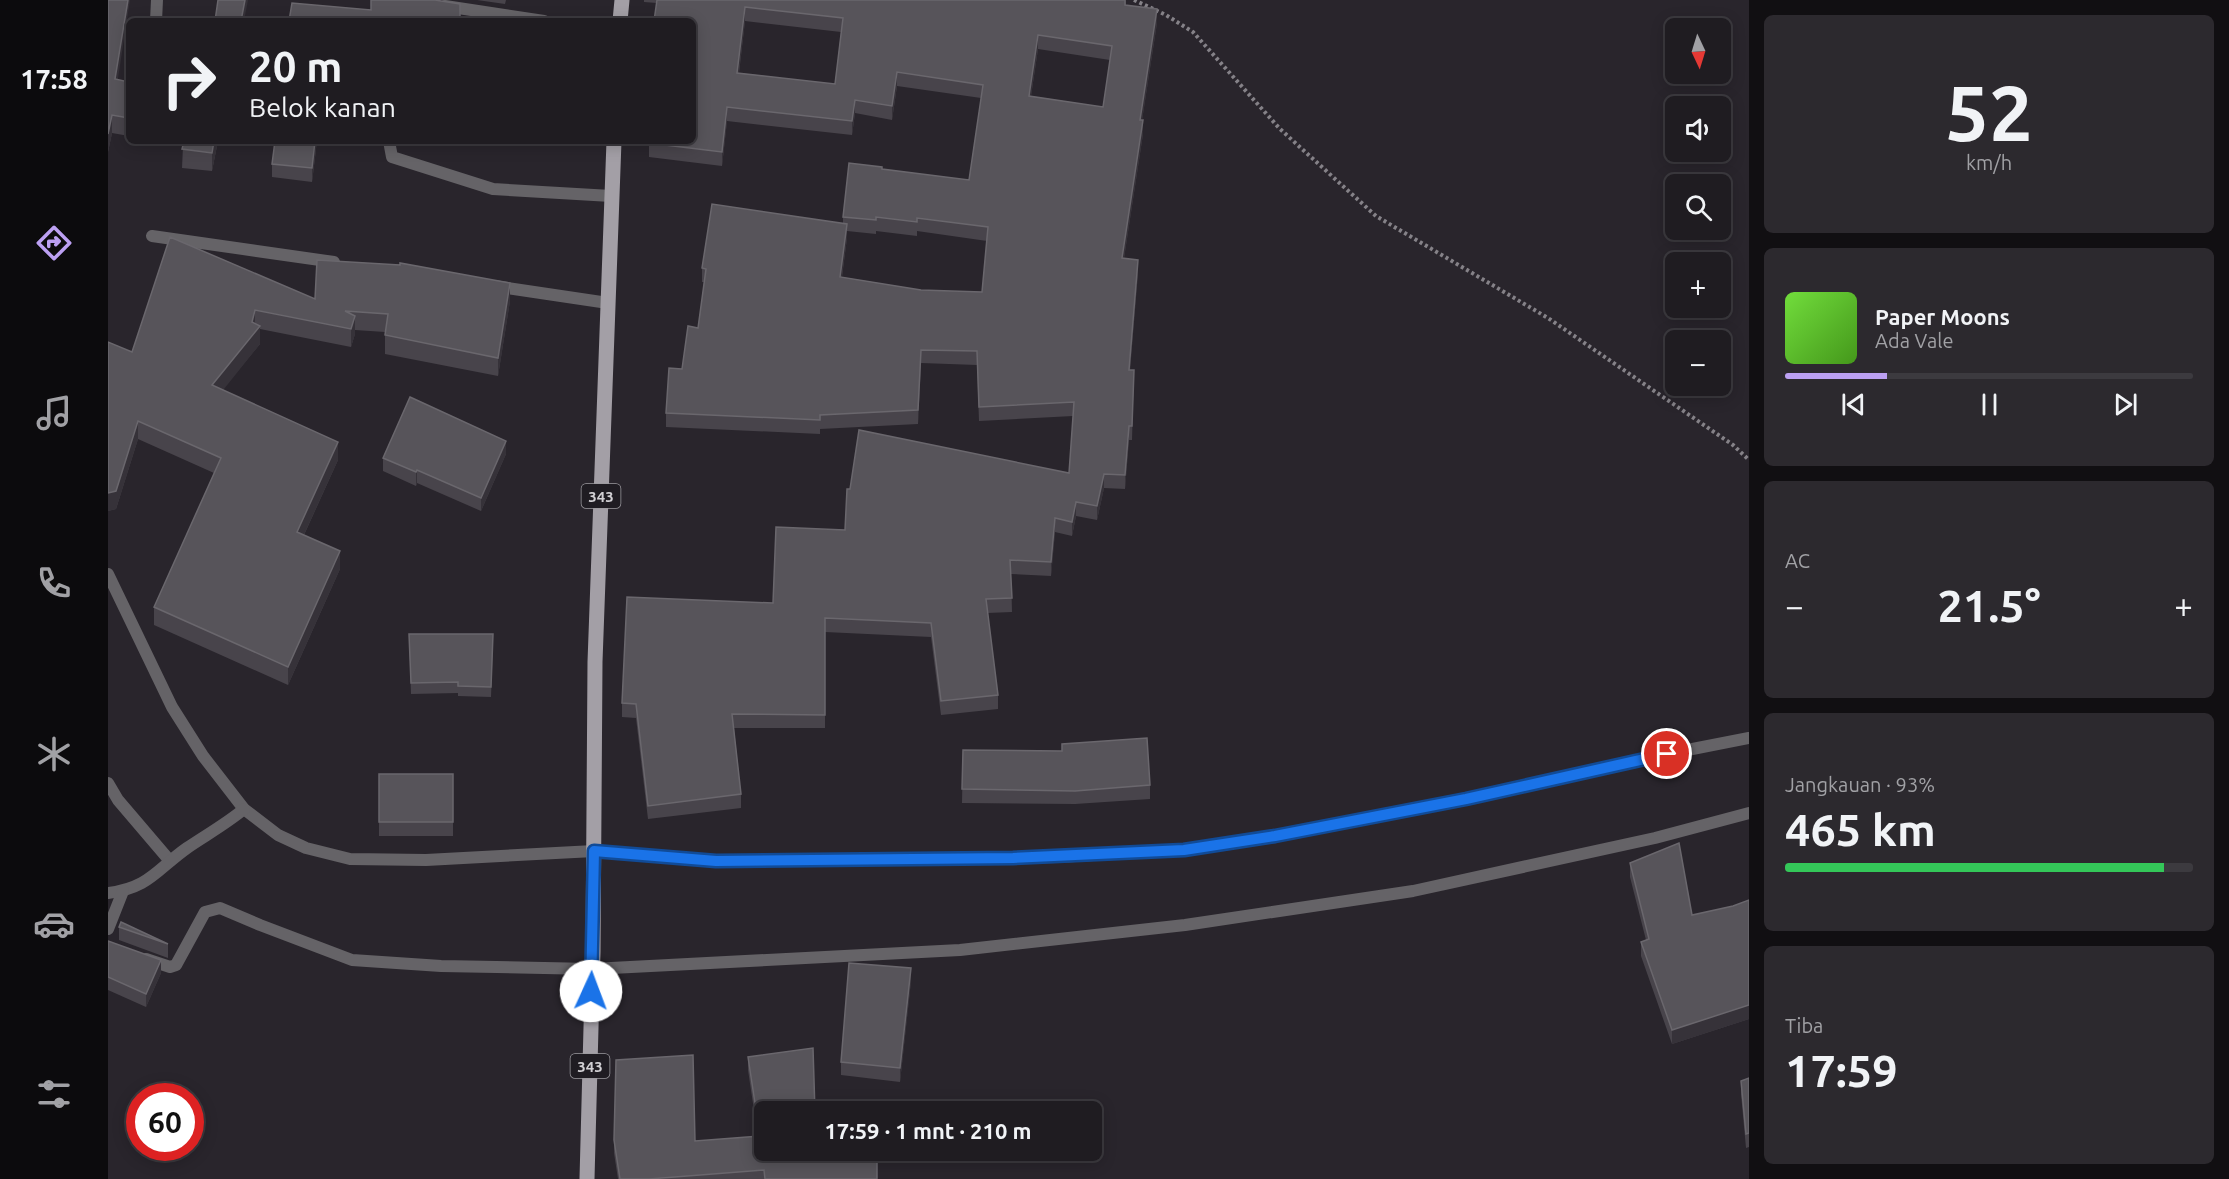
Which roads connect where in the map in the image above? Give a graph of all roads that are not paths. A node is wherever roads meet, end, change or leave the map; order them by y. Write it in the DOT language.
graph roads {
  1 [pos="157,0"];
  2 [pos="622,0"];
  3 [pos="432,4"];
  4 [pos="156,18"];
  5 [pos="524,18"];
  6 [pos="620,18"];
  7 [pos="390,144"];
  8 [pos="614,144"];
  9 [pos="610,196"];
  10 [pos="152,236"];
  11 [pos="351,265"];
  12 [pos="480,284"];
  13 [pos="608,303"];
  14 [pos="108,574"];
  15 [pos="1749,738"];
  16 [pos="108,783"];
  17 [pos="244,809"];
  18 [pos="1749,813"];
  19 [pos="594,857"];
  20 [pos="170,861"];
  21 [pos="123,891"];
  22 [pos="108,893"];
  23 [pos="108,929"];
  24 [pos="130,953"];
  25 [pos="592,969"];
  26 [pos="587,1179"];
  1 -- 4 [label="street"];
  2 -- 6 [label="main road"];
  3 -- 5 [label="street"];
  7 -- 9 [label="street"];
  8 -- 9 [label="main road, 343"];
  9 -- 13 [label="main road, 343"];
  10 -- 11 [label="street"];
  12 -- 13 [label="street"];
  13 -- 19 [label="main road, 343"];
  14 -- 17 [label="street"];
  15 -- 19 [label="street"];
  16 -- 20 [label="street"];
  17 -- 19 [label="street"];
  17 -- 20 [label="street"];
  18 -- 25 [label="street"];
  19 -- 25 [label="main road, 343"];
  20 -- 21 [label="street"];
  21 -- 22 [label="street"];
  21 -- 23 [label="street"];
  24 -- 25 [label="street"];
  25 -- 26 [label="main road, 343"];
}
